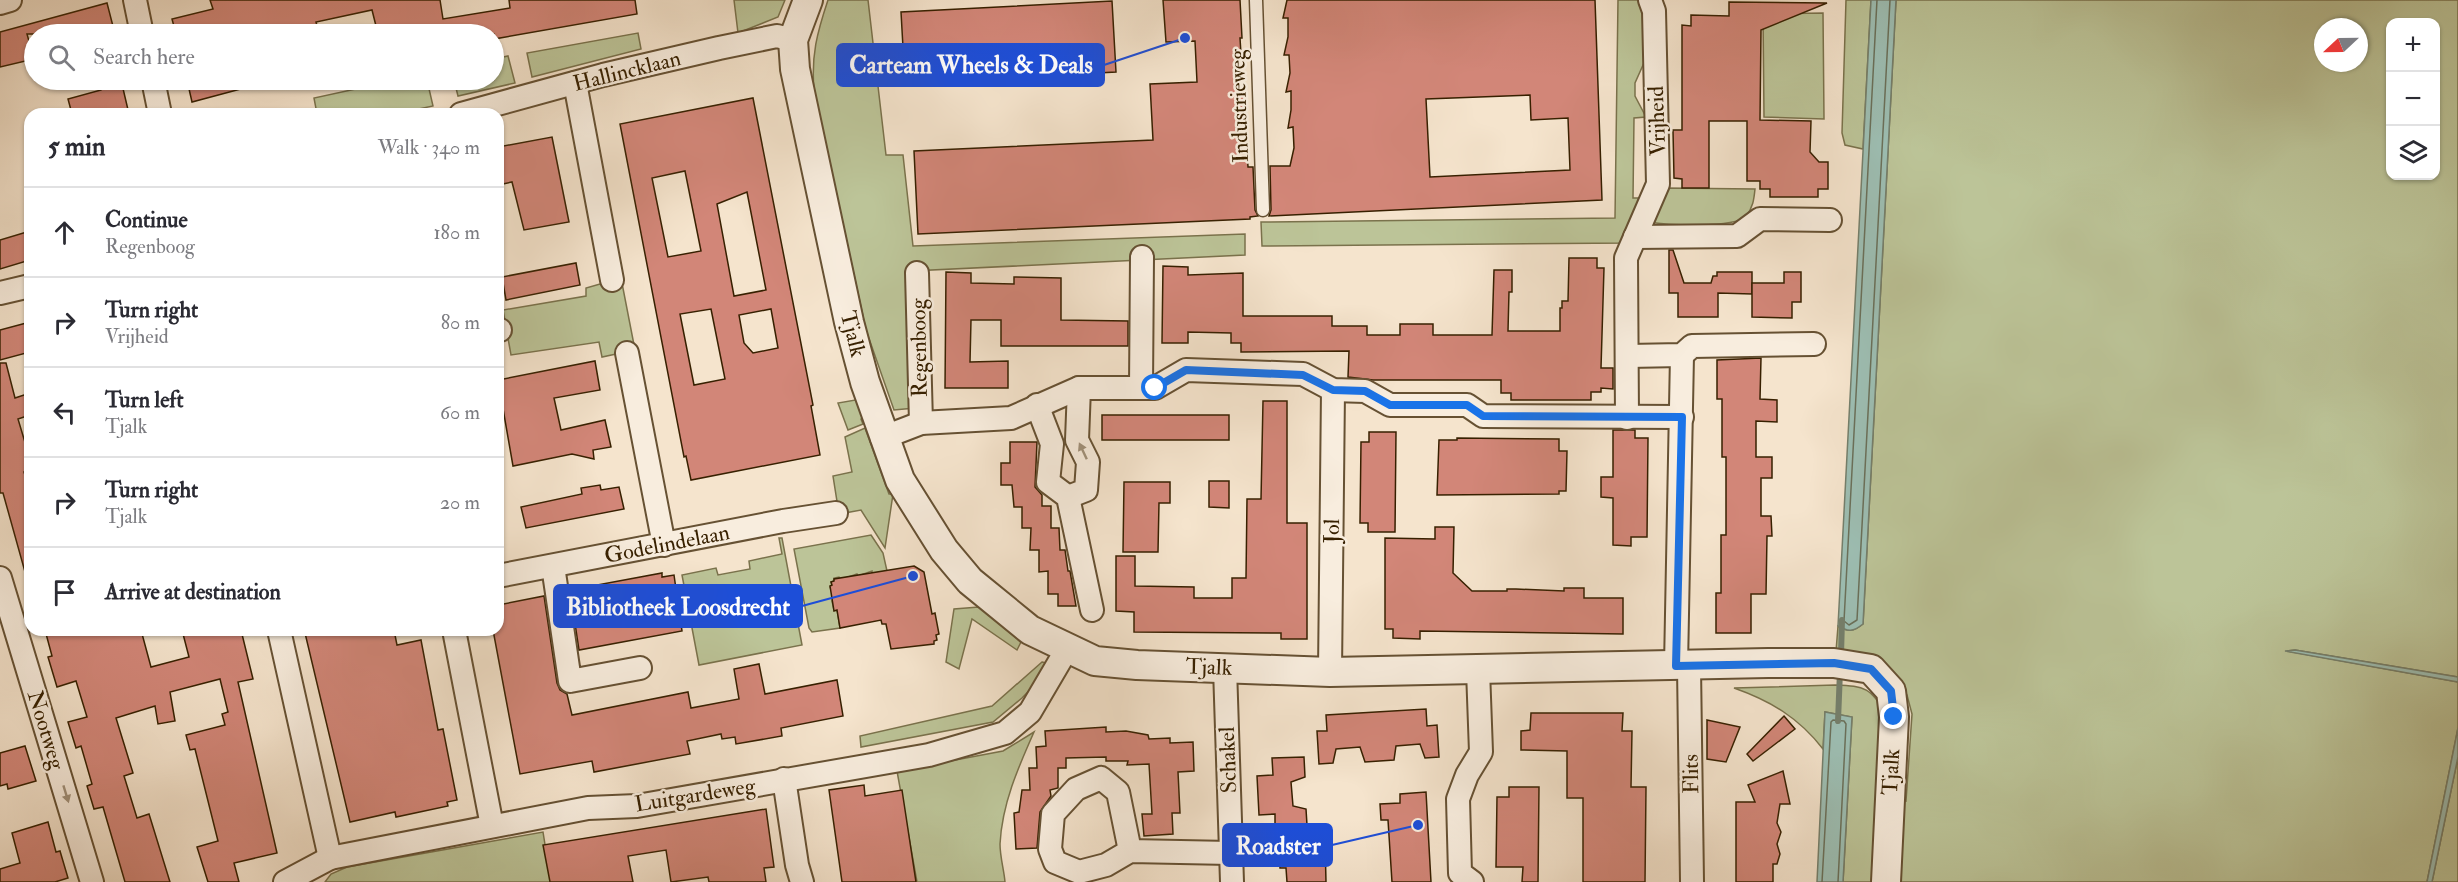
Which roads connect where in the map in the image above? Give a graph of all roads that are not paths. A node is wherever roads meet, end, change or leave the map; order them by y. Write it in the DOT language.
graph roads {
  1 [pos="10,0"];
  2 [pos="135,0"];
  3 [pos="808,0"];
  4 [pos="1256,0"];
  5 [pos="1650,0"];
  6 [pos="0,3"];
  7 [pos="140,24"];
  8 [pos="793,40"];
  9 [pos="575,83"];
  10 [pos="155,90"];
  11 [pos="159,108"];
  12 [pos="483,108"];
  13 [pos="1263,210"];
  14 [pos="1830,220"];
  15 [pos="1635,237"];
  16 [pos="1142,257"];
  17 [pos="917,273"];
  18 [pos="612,280"];
  19 [pos="24,288"];
  20 [pos="0,294"];
  21 [pos="1814,344"];
  22 [pos="627,353"];
  23 [pos="1682,355"];
  24 [pos="1628,356"];
  25 [pos="1141,387"];
  26 [pos="1079,388"];
  27 [pos="1333,390"];
  28 [pos="1037,405"];
  29 [pos="1682,417"];
  30 [pos="1627,418"];
  31 [pos="921,423"];
  32 [pos="883,438"];
  33 [pos="1068,497"];
  34 [pos="836,513"];
  35 [pos="664,545"];
  36 [pos="553,566"];
  37 [pos="504,575"];
  38 [pos="0,578"];
  39 [pos="1092,610"];
  40 [pos="280,636"];
  41 [pos="455,636"];
  42 [pos="1067,649"];
  43 [pos="1683,666"];
  44 [pos="640,668"];
  45 [pos="1225,668"];
  46 [pos="1478,670"];
  47 [pos="1330,672"];
  48 [pos="784,780"];
  49 [pos="492,826"];
  50 [pos="1130,850"];
  51 [pos="1230,853"];
  52 [pos="330,858"];
  53 [pos="92,882"];
  54 [pos="285,882"];
  55 [pos="802,882"];
  56 [pos="1232,882"];
  57 [pos="1472,882"];
  58 [pos="1692,882"];
  59 [pos="1886,882"];
  1 -- 6 [label="street"];
  2 -- 7 [label="street"];
  3 -- 8 [label="street, Tjalk"];
  4 -- 13 [label="lane, Industrieweg"];
  5 -- 15 [label="street, Vrijheid"];
  8 -- 9 [label="street, Hallincklaan"];
  8 -- 32 [label="street, Tjalk"];
  9 -- 12 [label="street, Hallincklaan"];
  9 -- 18 [label="street"];
  10 -- 11 [label="street"];
  14 -- 15 [label="street"];
  15 -- 24 [label="street, Vrijheid"];
  16 -- 25 [label="street"];
  17 -- 31 [label="street, Regenboog"];
  19 -- 20 [label="street"];
  21 -- 23 [label="street"];
  22 -- 35 [label="street"];
  23 -- 24 [label="street"];
  23 -- 29 [label="street"];
  24 -- 30 [label="street, Vrijheid"];
  25 -- 26 [label="street, Regenboog"];
  25 -- 27 [label="street, Regenboog"];
  26 -- 28 [label="street, Regenboog"];
  33 -- 26 [label="street, one-way"];
  27 -- 30 [label="street, Regenboog"];
  27 -- 47 [label="street, Jol"];
  28 -- 31 [label="street, Regenboog"];
  28 -- 33 [label="street"];
  29 -- 30 [label="street, Regenboog"];
  29 -- 43 [label="street"];
  31 -- 32 [label="street, Regenboog"];
  32 -- 42 [label="street, Tjalk"];
  33 -- 39 [label="street"];
  34 -- 35 [label="street, Godelindelaan"];
  35 -- 36 [label="street, Godelindelaan"];
  36 -- 37 [label="street, Godelindelaan"];
  36 -- 44 [label="street"];
  38 -- 53 [label="street, Nootweg, one-way"];
  40 -- 52 [label="street"];
  41 -- 49 [label="street"];
  42 -- 45 [label="street, Tjalk"];
  42 -- 48 [label="street, Luitgardeweg"];
  43 -- 46 [label="street, Tjalk"];
  43 -- 58 [label="street, Flits"];
  43 -- 59 [label="street, Tjalk"];
  45 -- 47 [label="street, Tjalk"];
  45 -- 51 [label="street, Schakel"];
  46 -- 47 [label="street, Tjalk"];
  46 -- 57 [label="street"];
  48 -- 49 [label="street, Luitgardeweg"];
  48 -- 55 [label="street"];
  49 -- 52 [label="street, Luitgardeweg"];
  50 -- 51 [label="street"];
  51 -- 56 [label="street, Schakel"];
  52 -- 54 [label="street, Luitgardeweg"];
}
